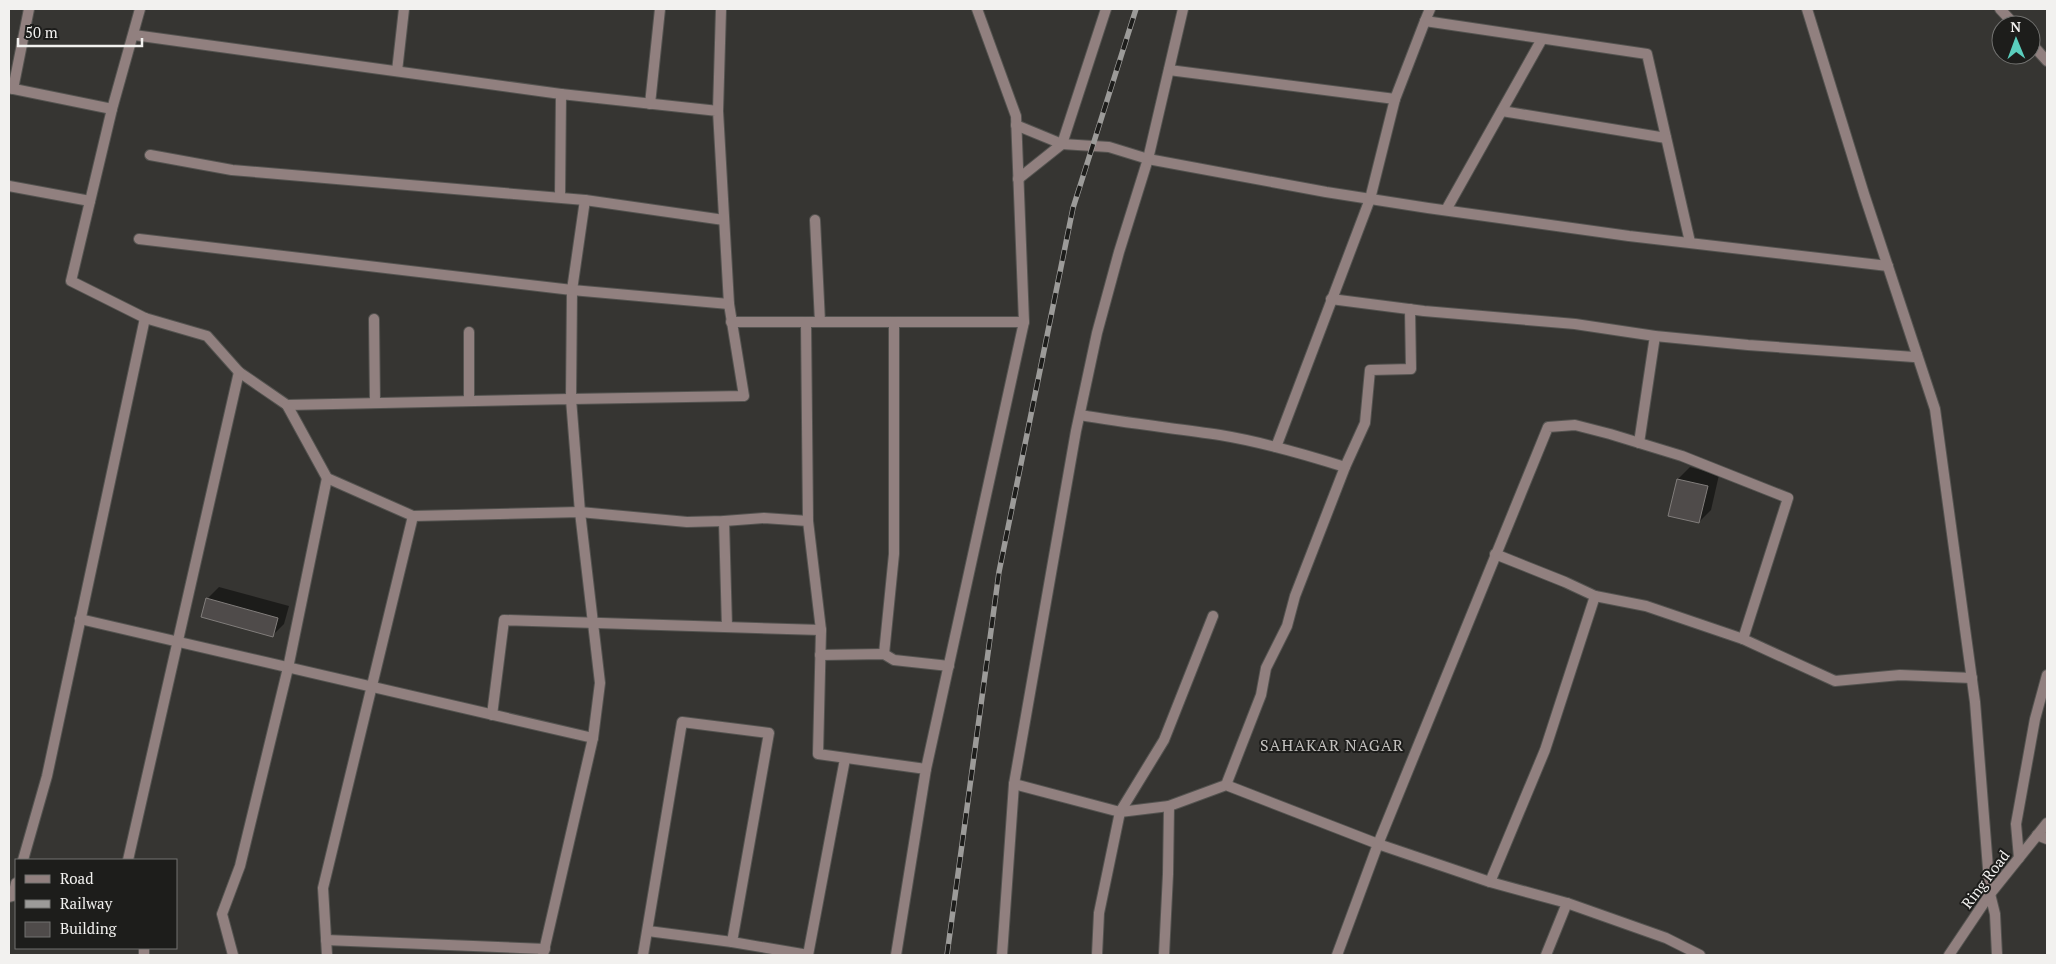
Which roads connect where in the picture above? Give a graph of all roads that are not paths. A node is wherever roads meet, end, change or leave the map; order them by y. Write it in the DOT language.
graph roads {
  1 [pos="29,9"];
  2 [pos="140,9"];
  3 [pos="404,9"];
  4 [pos="660,9"];
  5 [pos="721,9"];
  6 [pos="977,9"];
  7 [pos="1106,9"];
  8 [pos="1183,9"];
  9 [pos="1430,9"];
  10 [pos="1807,9"];
  11 [pos="1425,21"];
  12 [pos="134,35"];
  13 [pos="1542,39"];
  14 [pos="1169,70"];
  15 [pos="397,71"];
  16 [pos="11,88"];
  17 [pos="561,94"];
  18 [pos="1395,99"];
  19 [pos="650,104"];
  20 [pos="112,108"];
  21 [pos="718,111"];
  22 [pos="1502,111"];
  23 [pos="1016,125"];
  24 [pos="1666,138"];
  25 [pos="1062,144"];
  26 [pos="150,154"];
  27 [pos="1148,158"];
  28 [pos="1018,179"];
  29 [pos="9,186"];
  30 [pos="560,197"];
  31 [pos="1370,199"];
  32 [pos="585,200"];
  33 [pos="90,201"];
  34 [pos="1446,210"];
  35 [pos="724,220"];
  36 [pos="815,220"];
  37 [pos="139,239"];
  38 [pos="1690,242"];
  39 [pos="1888,266"];
  40 [pos="572,290"];
  41 [pos="1331,299"];
  42 [pos="729,304"];
  43 [pos="1410,309"];
  44 [pos="145,318"];
  45 [pos="374,319"];
  46 [pos="731,322"];
  47 [pos="806,322"];
  48 [pos="820,322"];
  49 [pos="894,322"];
  50 [pos="1024,322"];
  51 [pos="469,332"];
  52 [pos="1655,336"];
  53 [pos="1917,355"];
  54 [pos="239,372"];
  55 [pos="571,399"];
  56 [pos="469,400"];
  57 [pos="375,403"];
  58 [pos="287,405"];
  59 [pos="1080,415"];
  60 [pos="1639,443"];
  61 [pos="1276,447"];
  62 [pos="1346,467"];
  63 [pos="327,478"];
  64 [pos="580,512"];
  65 [pos="413,516"];
  66 [pos="724,521"];
  67 [pos="808,521"];
  68 [pos="1494,554"];
  69 [pos="1595,596"];
  70 [pos="1213,616"];
  71 [pos="80,619"];
  72 [pos="593,622"];
  73 [pos="727,627"];
  74 [pos="821,630"];
  75 [pos="1743,639"];
  76 [pos="179,642"];
  77 [pos="884,654"];
  78 [pos="820,656"];
  79 [pos="949,666"];
  80 [pos="288,668"];
  81 [pos="2047,676"];
  82 [pos="1972,678"];
  83 [pos="372,688"];
  84 [pos="492,715"];
  85 [pos="593,738"];
  86 [pos="845,758"];
  87 [pos="926,769"];
  88 [pos="1014,784"];
  89 [pos="1226,785"];
  90 [pos="1169,806"];
  91 [pos="1120,812"];
  92 [pos="2047,822"];
  93 [pos="2042,837"];
  94 [pos="1378,844"];
  95 [pos="2019,858"];
  96 [pos="23,859"];
  97 [pos="128,859"];
  98 [pos="1490,882"];
  99 [pos="15,887"];
  100 [pos="1990,894"];
  101 [pos="9,897"];
  102 [pos="1567,903"];
  103 [pos="648,931"];
  104 [pos="326,940"];
  105 [pos="732,942"];
  106 [pos="544,952"];
  107 [pos="233,955"];
  108 [pos="327,955"];
  109 [pos="643,955"];
  110 [pos="808,955"];
  111 [pos="896,955"];
  112 [pos="1002,955"];
  113 [pos="1097,955"];
  114 [pos="1164,955"];
  115 [pos="1337,955"];
  116 [pos="1546,955"];
  117 [pos="1700,955"];
  118 [pos="1949,955"];
  119 [pos="1997,955"];
  1 -- 16 [label="street"];
  2 -- 12 [label="street"];
  3 -- 15 [label="street"];
  4 -- 19 [label="street"];
  5 -- 21 [label="street"];
  6 -- 23 [label="street"];
  7 -- 25 [label="street"];
  8 -- 14 [label="street"];
  9 -- 11 [label="street"];
  10 -- 39 [label="street"];
  11 -- 13 [label="street"];
  11 -- 18 [label="street"];
  12 -- 15 [label="street"];
  12 -- 20 [label="street"];
  13 -- 22 [label="street"];
  13 -- 24 [label="street"];
  14 -- 18 [label="street"];
  14 -- 27 [label="street"];
  15 -- 17 [label="street"];
  16 -- 20 [label="street"];
  17 -- 19 [label="street"];
  17 -- 30 [label="street"];
  18 -- 31 [label="street"];
  19 -- 21 [label="street"];
  20 -- 33 [label="street"];
  21 -- 35 [label="street"];
  22 -- 24 [label="street"];
  22 -- 34 [label="street"];
  23 -- 25 [label="street"];
  23 -- 28 [label="street"];
  24 -- 38 [label="street"];
  25 -- 27 [label="street"];
  25 -- 28 [label="street"];
  26 -- 30 [label="street"];
  27 -- 31 [label="street"];
  27 -- 59 [label="street"];
  28 -- 50 [label="street"];
  29 -- 33 [label="street"];
  30 -- 32 [label="street"];
  31 -- 34 [label="street"];
  31 -- 41 [label="street"];
  32 -- 35 [label="street"];
  32 -- 40 [label="street"];
  33 -- 44 [label="street"];
  34 -- 38 [label="street"];
  35 -- 42 [label="street"];
  36 -- 48 [label="street"];
  37 -- 40 [label="street"];
  38 -- 39 [label="street"];
  39 -- 53 [label="street"];
  40 -- 42 [label="street"];
  40 -- 55 [label="street"];
  41 -- 43 [label="street"];
  41 -- 61 [label="street"];
  42 -- 46 [label="street"];
  43 -- 52 [label="street"];
  43 -- 62 [label="street"];
  44 -- 54 [label="street"];
  44 -- 71 [label="street"];
  45 -- 57 [label="street"];
  46 -- 47 [label="street"];
  46 -- 55 [label="street"];
  47 -- 48 [label="street"];
  47 -- 67 [label="street"];
  48 -- 49 [label="street"];
  49 -- 50 [label="street"];
  49 -- 77 [label="street"];
  50 -- 79 [label="street"];
  51 -- 56 [label="street"];
  52 -- 53 [label="street"];
  52 -- 60 [label="street"];
  53 -- 82 [label="street"];
  54 -- 58 [label="street"];
  54 -- 76 [label="street"];
  55 -- 56 [label="street"];
  55 -- 64 [label="street"];
  56 -- 57 [label="street"];
  57 -- 58 [label="street"];
  58 -- 63 [label="street"];
  59 -- 61 [label="street"];
  59 -- 88 [label="street"];
  60 -- 68 [label="street"];
  60 -- 75 [label="street"];
  61 -- 62 [label="street"];
  62 -- 89 [label="street"];
  63 -- 65 [label="street"];
  63 -- 80 [label="street"];
  64 -- 65 [label="street"];
  64 -- 66 [label="street"];
  64 -- 72 [label="street"];
  65 -- 83 [label="street"];
  66 -- 67 [label="street"];
  66 -- 73 [label="street"];
  67 -- 74 [label="street"];
  68 -- 69 [label="street"];
  68 -- 94 [label="street"];
  69 -- 75 [label="street"];
  69 -- 98 [label="street"];
  70 -- 91 [label="street"];
  71 -- 76 [label="street"];
  71 -- 96 [label="street"];
  72 -- 73 [label="street"];
  72 -- 84 [label="street"];
  72 -- 85 [label="street"];
  73 -- 74 [label="street"];
  74 -- 78 [label="street"];
  75 -- 82 [label="street"];
  76 -- 80 [label="street"];
  76 -- 97 [label="street"];
  77 -- 78 [label="street"];
  77 -- 79 [label="street"];
  78 -- 86 [label="street"];
  79 -- 87 [label="street"];
  80 -- 83 [label="street"];
  80 -- 107 [label="street"];
  81 -- 95 [label="street"];
  82 -- 100 [label="street"];
  83 -- 84 [label="street"];
  83 -- 104 [label="street"];
  84 -- 85 [label="street"];
  85 -- 106 [label="street"];
  86 -- 87 [label="street"];
  86 -- 110 [label="street"];
  87 -- 111 [label="street"];
  88 -- 91 [label="street"];
  88 -- 112 [label="street"];
  89 -- 90 [label="street"];
  89 -- 94 [label="street"];
  90 -- 91 [label="street"];
  90 -- 114 [label="street"];
  91 -- 113 [label="street"];
  92 -- 93 [label="street, Ring Road"];
  93 -- 95 [label="street, Ring Road"];
  94 -- 98 [label="street"];
  94 -- 115 [label="street"];
  95 -- 100 [label="street, Ring Road"];
  98 -- 102 [label="street"];
  99 -- 101 [label="street"];
  100 -- 118 [label="street, Ring Road"];
  100 -- 119 [label="street"];
  102 -- 116 [label="street"];
  102 -- 117 [label="street"];
  103 -- 105 [label="street"];
  103 -- 105 [label="street"];
  103 -- 109 [label="street"];
  104 -- 106 [label="street"];
  104 -- 108 [label="street"];
  105 -- 110 [label="street"];
}
